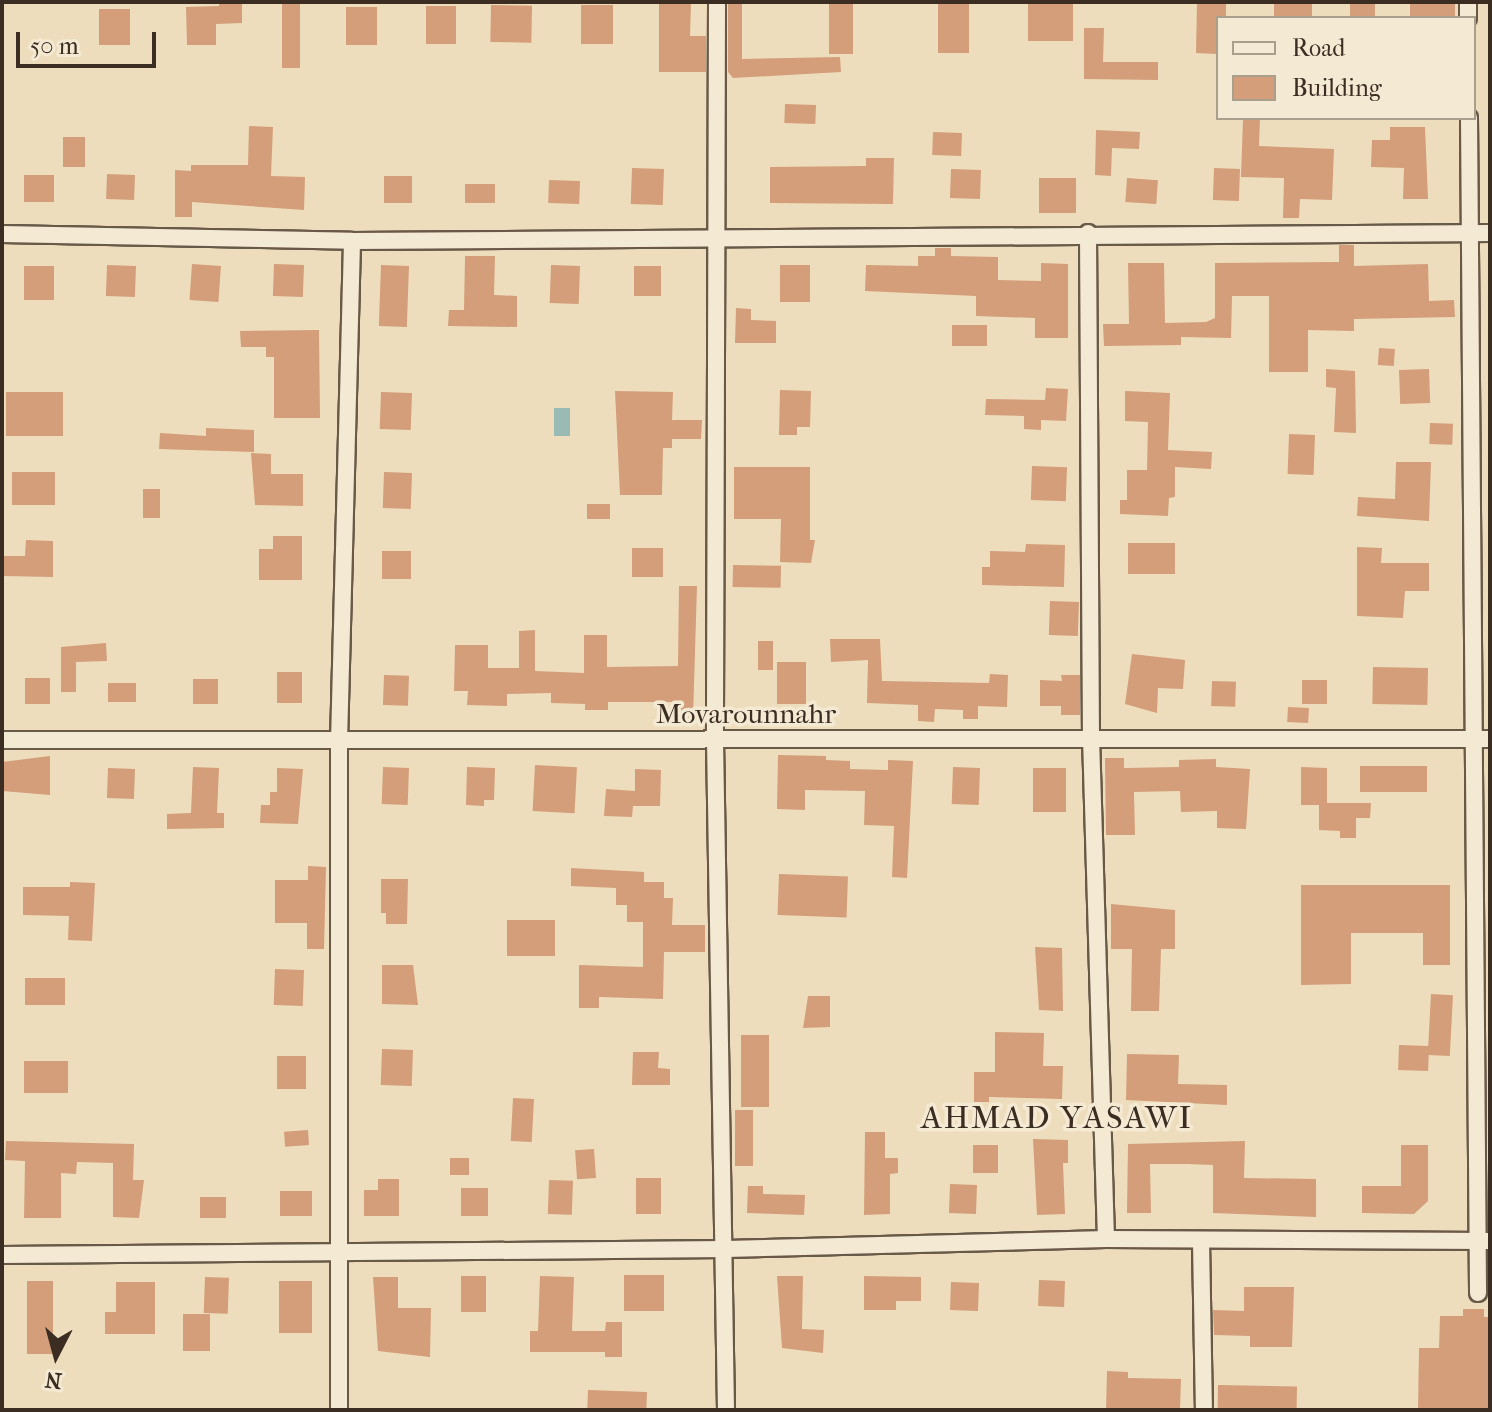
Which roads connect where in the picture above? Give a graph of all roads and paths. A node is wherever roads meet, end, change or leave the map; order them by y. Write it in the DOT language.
graph roads {
  1 [pos="717,2"];
  2 [pos="1469,120"];
  3 [pos="1088,233"];
  4 [pos="1471,233"];
  5 [pos="1490,233"];
  6 [pos="2,234"];
  7 [pos="718,238"];
  8 [pos="352,241"];
  9 [pos="1091,737"];
  10 [pos="1471,739"];
  11 [pos="1490,739"];
  12 [pos="2,740"];
  13 [pos="715,740"];
  14 [pos="339,742"];
  15 [pos="1483,997"];
  16 [pos="1106,1239"];
  17 [pos="1201,1241"];
  18 [pos="1483,1241"];
  19 [pos="337,1249"];
  20 [pos="726,1249"];
  21 [pos="2,1255"];
  22 [pos="1478,1293"];
  23 [pos="339,1410"];
  24 [pos="726,1410"];
  25 [pos="1204,1410"];
  1 -- 7 [label="street"];
  2 -- 4 [label="street"];
  3 -- 4 [label="street"];
  3 -- 7 [label="street"];
  3 -- 9 [label="street"];
  4 -- 5 [label="street"];
  4 -- 10 [label="street"];
  6 -- 8 [label="street"];
  7 -- 8 [label="street"];
  7 -- 13 [label="street"];
  8 -- 14 [label="street"];
  9 -- 10 [label="street, Movarounnahr"];
  9 -- 13 [label="street, Movarounnahr"];
  9 -- 16 [label="street"];
  10 -- 11 [label="street, Movarounnahr"];
  10 -- 15 [label="street"];
  12 -- 14 [label="street, Movarounnahr"];
  13 -- 14 [label="street, Movarounnahr"];
  13 -- 20 [label="street"];
  14 -- 19 [label="street"];
  15 -- 18 [label="street"];
  16 -- 17 [label="street"];
  16 -- 20 [label="street"];
  17 -- 18 [label="street"];
  17 -- 25 [label="street"];
  18 -- 22 [label="street"];
  19 -- 20 [label="street"];
  19 -- 21 [label="street"];
  19 -- 23 [label="street"];
  20 -- 24 [label="street"];
}
